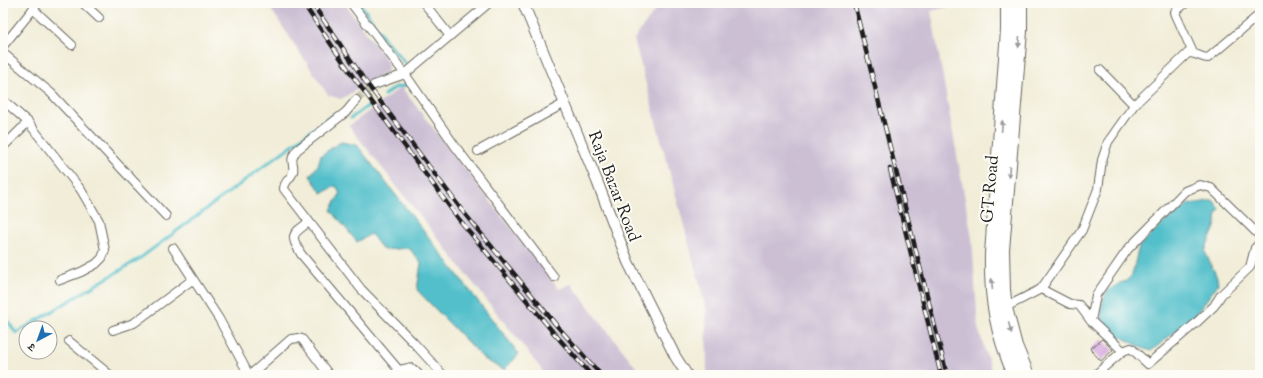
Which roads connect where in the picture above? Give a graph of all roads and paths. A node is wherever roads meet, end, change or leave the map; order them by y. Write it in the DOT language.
graph roads {
  1 [pos="83,3"];
  2 [pos="351,3"];
  3 [pos="424,3"];
  4 [pos="489,3"];
  5 [pos="523,3"];
  6 [pos="1008,3"];
  7 [pos="1020,3"];
  8 [pos="1186,3"];
  9 [pos="35,6"];
  10 [pos="1260,14"];
  11 [pos="99,18"];
  12 [pos="450,36"];
  13 [pos="72,45"];
  14 [pos="3,46"];
  15 [pos="3,53"];
  16 [pos="1193,53"];
  17 [pos="1100,70"];
  18 [pos="405,74"];
  19 [pos="374,85"];
  20 [pos="3,100"];
  21 [pos="356,100"];
  22 [pos="564,103"];
  23 [pos="1134,105"];
  24 [pos="28,122"];
  25 [pos="3,148"];
  26 [pos="478,151"];
  27 [pos="166,216"];
  28 [pos="309,222"];
  29 [pos="1260,236"];
  30 [pos="1260,243"];
  31 [pos="172,248"];
  32 [pos="554,278"];
  33 [pos="60,280"];
  34 [pos="192,280"];
  35 [pos="1041,289"];
  36 [pos="1000,309"];
  37 [pos="1092,321"];
  38 [pos="112,330"];
  39 [pos="69,341"];
  40 [pos="1123,352"];
  41 [pos="110,375"];
  42 [pos="250,375"];
  43 [pos="329,375"];
  44 [pos="419,375"];
  45 [pos="443,375"];
  46 [pos="688,375"];
  47 [pos="1015,375"];
  48 [pos="1027,375"];
  49 [pos="1095,375"];
  1 -- 11 [label="street"];
  2 -- 18 [label="street"];
  3 -- 12 [label="street"];
  4 -- 12 [label="street"];
  5 -- 22 [label="street, Raja Bazar Road"];
  36 -- 6 [label="highway, GT Road, one-way"];
  7 -- 36 [label="highway, GT Road, one-way"];
  8 -- 16 [label="street"];
  9 -- 13 [label="street"];
  9 -- 14 [label="street"];
  10 -- 16 [label="street"];
  12 -- 18 [label="street"];
  15 -- 27 [label="street"];
  16 -- 23 [label="street"];
  17 -- 23 [label="street"];
  18 -- 19 [label="street"];
  18 -- 32 [label="street"];
  20 -- 24 [label="street"];
  21 -- 28 [label="street"];
  22 -- 26 [label="street"];
  22 -- 46 [label="street, Raja Bazar Road"];
  23 -- 35 [label="street"];
  24 -- 25 [label="street"];
  24 -- 33 [label="street"];
  28 -- 44 [label="street"];
  28 -- 45 [label="street"];
  29 -- 37 [label="street"];
  30 -- 40 [label="street"];
  31 -- 34 [label="street"];
  34 -- 38 [label="street"];
  34 -- 42 [label="street"];
  35 -- 36 [label="street"];
  35 -- 37 [label="street"];
  36 -- 47 [label="highway, GT Road"];
  36 -- 48 [label="highway, GT Road, one-way"];
  37 -- 40 [label="street"];
  39 -- 41 [label="street"];
  40 -- 49 [label="street"];
  42 -- 43 [label="street"];
}
